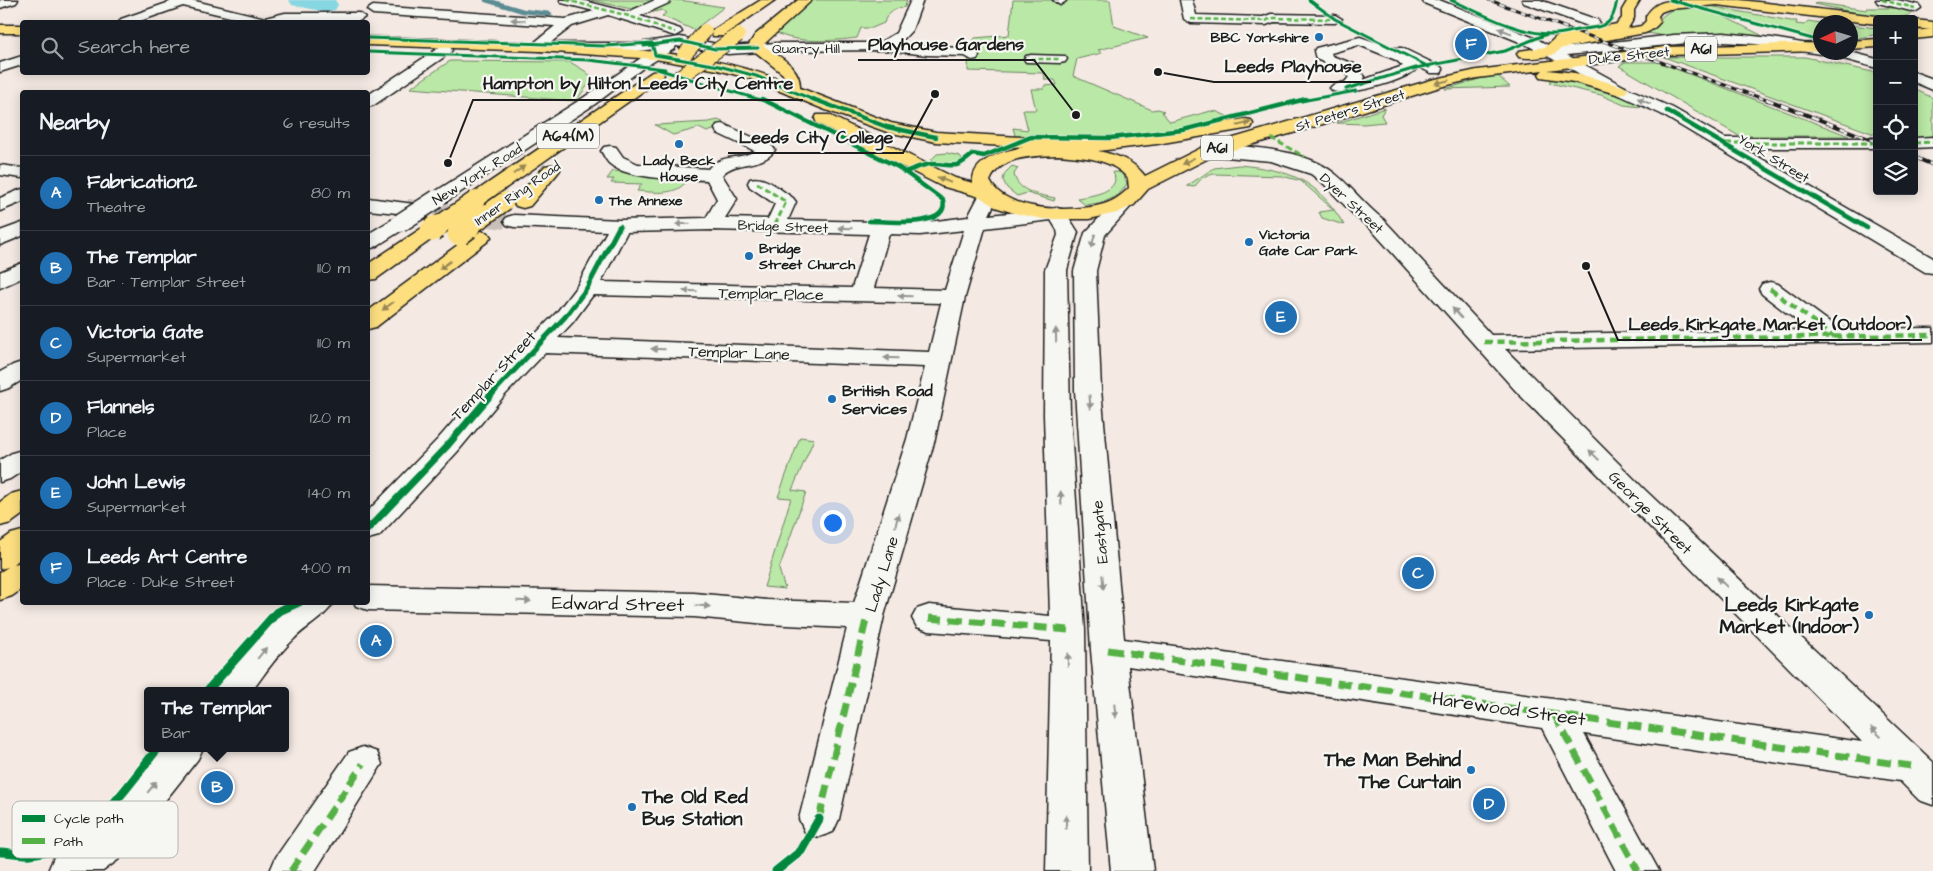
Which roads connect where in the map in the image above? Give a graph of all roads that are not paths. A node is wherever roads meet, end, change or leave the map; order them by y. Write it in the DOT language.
graph roads {
  1 [pos="12,0"];
  2 [pos="402,0"];
  3 [pos="566,0"];
  4 [pos="665,0"];
  5 [pos="745,0"];
  6 [pos="769,0"];
  7 [pos="788,0"];
  8 [pos="806,0"];
  9 [pos="917,0"];
  10 [pos="1186,0"];
  11 [pos="1309,0"];
  12 [pos="1428,0"];
  13 [pos="1528,0"];
  14 [pos="1882,0"];
  15 [pos="179,1"];
  16 [pos="1698,1"];
  17 [pos="1633,2"];
  18 [pos="0,4"];
  19 [pos="1915,8"];
  20 [pos="373,10"];
  21 [pos="610,10"];
  22 [pos="629,16"];
  23 [pos="1652,16"];
  24 [pos="1590,17"];
  25 [pos="1813,18"];
  26 [pos="1335,19"];
  27 [pos="1873,19"];
  28 [pos="131,20"];
  29 [pos="258,20"];
  30 [pos="274,20"];
  31 [pos="354,20"];
  32 [pos="567,23"];
  33 [pos="1858,24"];
  34 [pos="1873,26"];
  35 [pos="1615,30"];
  36 [pos="713,32"];
  37 [pos="764,34"];
  38 [pos="370,41"];
  39 [pos="680,43"];
  40 [pos="1873,43"];
  41 [pos="1858,44"];
  42 [pos="887,46"];
  43 [pos="370,47"];
  44 [pos="540,47"];
  45 [pos="758,48"];
  46 [pos="801,48"];
  47 [pos="1554,48"];
  48 [pos="1813,48"];
  49 [pos="1813,48"];
  50 [pos="445,50"];
  51 [pos="972,56"];
  52 [pos="599,57"];
  53 [pos="1031,59"];
  54 [pos="1060,59"];
  55 [pos="1858,59"];
  56 [pos="20,61"];
  57 [pos="777,61"];
  58 [pos="1568,61"];
  59 [pos="1873,63"];
  60 [pos="652,64"];
  61 [pos="0,68"];
  62 [pos="1436,70"];
  63 [pos="1507,70"];
  64 [pos="1405,72"];
  65 [pos="1918,77"];
  66 [pos="1918,78"];
  67 [pos="1933,80"];
  68 [pos="1933,84"];
  69 [pos="606,90"];
  70 [pos="1620,90"];
  71 [pos="792,91"];
  72 [pos="370,101"];
  73 [pos="829,106"];
  74 [pos="724,129"];
  75 [pos="604,131"];
  76 [pos="1271,138"];
  77 [pos="1918,142"];
  78 [pos="1933,142"];
  79 [pos="1723,143"];
  80 [pos="1873,143"];
  81 [pos="1110,144"];
  82 [pos="1058,150"];
  83 [pos="610,151"];
  84 [pos="1036,151"];
  85 [pos="1209,151"];
  86 [pos="566,158"];
  87 [pos="1305,158"];
  88 [pos="0,170"];
  89 [pos="20,173"];
  90 [pos="713,175"];
  91 [pos="757,183"];
  92 [pos="988,194"];
  93 [pos="1131,195"];
  94 [pos="20,196"];
  95 [pos="514,201"];
  96 [pos="0,205"];
  97 [pos="370,205"];
  98 [pos="1054,214"];
  99 [pos="404,216"];
  100 [pos="514,221"];
  101 [pos="978,222"];
  102 [pos="712,224"];
  103 [pos="775,225"];
  104 [pos="620,226"];
  105 [pos="881,228"];
  106 [pos="920,229"];
  107 [pos="20,230"];
  108 [pos="0,239"];
  109 [pos="370,242"];
  110 [pos="1898,247"];
  111 [pos="1400,251"];
  112 [pos="1933,251"];
  113 [pos="965,263"];
  114 [pos="1933,267"];
  115 [pos="20,271"];
  116 [pos="370,273"];
  117 [pos="0,282"];
  118 [pos="588,288"];
  119 [pos="1770,289"];
  120 [pos="861,295"];
  121 [pos="954,297"];
  122 [pos="370,299"];
  123 [pos="370,320"];
  124 [pos="1933,335"];
  125 [pos="1834,337"];
  126 [pos="1484,342"];
  127 [pos="539,345"];
  128 [pos="939,360"];
  129 [pos="20,371"];
  130 [pos="0,383"];
  131 [pos="20,460"];
  132 [pos="0,473"];
  133 [pos="20,503"];
  134 [pos="0,516"];
  135 [pos="370,527"];
  136 [pos="20,543"];
  137 [pos="0,558"];
  138 [pos="20,574"];
  139 [pos="0,588"];
  140 [pos="370,598"];
  141 [pos="312,605"];
  142 [pos="867,616"];
  143 [pos="929,618"];
  144 [pos="1068,630"];
  145 [pos="1108,650"];
  146 [pos="234,687"];
  147 [pos="1554,714"];
  148 [pos="181,752"];
  149 [pos="363,764"];
  150 [pos="1922,777"];
  151 [pos="141,801"];
  152 [pos="819,819"];
  153 [pos="87,858"];
  154 [pos="69,871"];
  155 [pos="291,871"];
  156 [pos="1067,871"];
  157 [pos="1132,871"];
  158 [pos="1638,871"];
  1 -- 18 [label="street"];
  2 -- 20 [label="street"];
  3 -- 21 [label="street"];
  4 -- 22 [label="street"];
  5 -- 36 [label="main road, A64(M)"];
  6 -- 36 [label="main road, Inner Ring Road / A64(M)"];
  7 -- 75 [label="main road, A64(M), bridge"];
  8 -- 37 [label="main road"];
  9 -- 42 [label="street"];
  10 -- 26 [label="street"];
  11 -- 26 [label="street"];
  47 -- 12 [label="street, York Street, one-way"];
  13 -- 24 [label="street"];
  14 -- 19 [label="street"];
  15 -- 28 [label="street"];
  15 -- 29 [label="street"];
  16 -- 23 [label="main road, Duke Street"];
  16 -- 25 [label="main road"];
  16 -- 27 [label="main road"];
  17 -- 35 [label="main road"];
  20 -- 31 [label="street"];
  32 -- 20 [label="street, one-way"];
  21 -- 22 [label="street"];
  21 -- 32 [label="street"];
  22 -- 39 [label="street"];
  23 -- 35 [label="main road"];
  23 -- 47 [label="main road, Duke Street"];
  26 -- 62 [label="street"];
  30 -- 31 [label="street"];
  32 -- 44 [label="street"];
  33 -- 34 [label="main road"];
  35 -- 47 [label="main road, A61"];
  36 -- 39 [label="main road, Inner Ring Road / A64(M), bridge"];
  37 -- 45 [label="main road"];
  37 -- 46 [label="street"];
  38 -- 44 [label="main road, A61"];
  39 -- 44 [label="street"];
  39 -- 45 [label="street, Quarry Hill"];
  39 -- 60 [label="main road, Inner Ring Road / A64(M)"];
  40 -- 41 [label="main road"];
  42 -- 46 [label="street, Quarry Hill"];
  42 -- 51 [label="street, Quarry Hill"];
  43 -- 50 [label="main road, A61"];
  44 -- 60 [label="main road, A61"];
  45 -- 46 [label="street, Quarry Hill"];
  45 -- 57 [label="main road"];
  46 -- 57 [label="street"];
  47 -- 48 [label="street"];
  47 -- 58 [label="street, York Street"];
  47 -- 62 [label="main road, Duke Street / A61"];
  49 -- 58 [label="main road, Duke Street / A61"];
  50 -- 52 [label="main road, A61"];
  50 -- 72 [label="street"];
  52 -- 60 [label="main road, A61"];
  52 -- 69 [label="street"];
  53 -- 54 [label="street"];
  55 -- 59 [label="street"];
  56 -- 61 [label="street"];
  57 -- 71 [label="main road"];
  58 -- 63 [label="main road, St Peters Street / A61"];
  58 -- 70 [label="street, York Street"];
  60 -- 69 [label="street, New York Road"];
  60 -- 71 [label="main road, A61"];
  92 -- 60 [label="main road, A61, one-way"];
  116 -- 60 [label="main road, Inner Ring Road / A64(M), one-way, bridge"];
  81 -- 62 [label="main road, St Peters Street / A61, one-way"];
  63 -- 70 [label="main road"];
  63 -- 85 [label="main road, St Peters Street / A61, one-way"];
  64 -- 64 [label="street"];
  65 -- 67 [label="street"];
  66 -- 68 [label="street"];
  69 -- 99 [label="street, New York Road, bridge"];
  79 -- 70 [label="street, York Street, one-way"];
  71 -- 73 [label="main road, A61"];
  73 -- 81 [label="main road, A61"];
  73 -- 84 [label="main road, A61"];
  74 -- 90 [label="street"];
  76 -- 87 [label="street"];
  77 -- 78 [label="street"];
  79 -- 80 [label="street"];
  79 -- 110 [label="street, York Street"];
  81 -- 82 [label="main road, St Peters Street / A61"];
  82 -- 84 [label="main road, A61"];
  82 -- 93 [label="main road, A61"];
  83 -- 90 [label="street"];
  84 -- 92 [label="main road, A61"];
  85 -- 93 [label="main road, St Peters Street / A61, one-way"];
  85 -- 111 [label="street, Dyer Street"];
  86 -- 95 [label="main road, Inner Ring Road / A64(M)"];
  88 -- 89 [label="street"];
  90 -- 102 [label="street"];
  91 -- 103 [label="street"];
  92 -- 98 [label="main road, A61"];
  92 -- 101 [label="street, Lady Lane"];
  93 -- 98 [label="main road, A61"];
  93 -- 145 [label="street, Eastgate, one-way"];
  94 -- 96 [label="street"];
  95 -- 122 [label="main road, Inner Ring Road / A64(M), bridge"];
  95 -- 123 [label="main road, A64(M), one-way"];
  97 -- 99 [label="street"];
  98 -- 101 [label="street, Bridge Street"];
  144 -- 98 [label="street, one-way"];
  99 -- 109 [label="street, New York Road"];
  100 -- 104 [label="street, Bridge Street"];
  101 -- 106 [label="street, Bridge Street"];
  101 -- 113 [label="street, Lady Lane"];
  102 -- 103 [label="street, Bridge Street"];
  102 -- 104 [label="street, Bridge Street, one-way"];
  105 -- 103 [label="street, Bridge Street, one-way"];
  104 -- 118 [label="street, Templar Street"];
  105 -- 106 [label="street, Bridge Street"];
  105 -- 120 [label="street"];
  106 -- 113 [label="street"];
  107 -- 108 [label="street"];
  110 -- 112 [label="street"];
  110 -- 114 [label="street, York Street"];
  126 -- 111 [label="street, George Street, one-way"];
  113 -- 121 [label="street, Lady Lane"];
  115 -- 117 [label="street"];
  120 -- 118 [label="street, Templar Place, one-way"];
  118 -- 127 [label="street, Templar Street"];
  119 -- 125 [label="street"];
  121 -- 120 [label="street, Templar Place, one-way"];
  121 -- 128 [label="street, Lady Lane"];
  124 -- 125 [label="street"];
  125 -- 126 [label="street"];
  150 -- 126 [label="street, George Street, one-way"];
  128 -- 127 [label="street, Templar Lane, one-way"];
  127 -- 135 [label="street, Templar Street"];
  142 -- 128 [label="street, Lady Lane, one-way"];
  129 -- 130 [label="street"];
  131 -- 132 [label="street"];
  133 -- 134 [label="main road"];
  136 -- 137 [label="main road"];
  138 -- 139 [label="main road"];
  140 -- 142 [label="street, Edward Street, one-way"];
  146 -- 141 [label="street, one-way"];
  142 -- 152 [label="street, Lady Lane"];
  143 -- 144 [label="street"];
  156 -- 144 [label="street, one-way"];
  145 -- 147 [label="street, Harewood Street"];
  145 -- 157 [label="street, Eastgate, one-way"];
  147 -- 150 [label="street, Harewood Street"];
  147 -- 158 [label="street"];
  151 -- 148 [label="street, one-way"];
  149 -- 155 [label="street"];
  154 -- 153 [label="street, one-way"];
}
